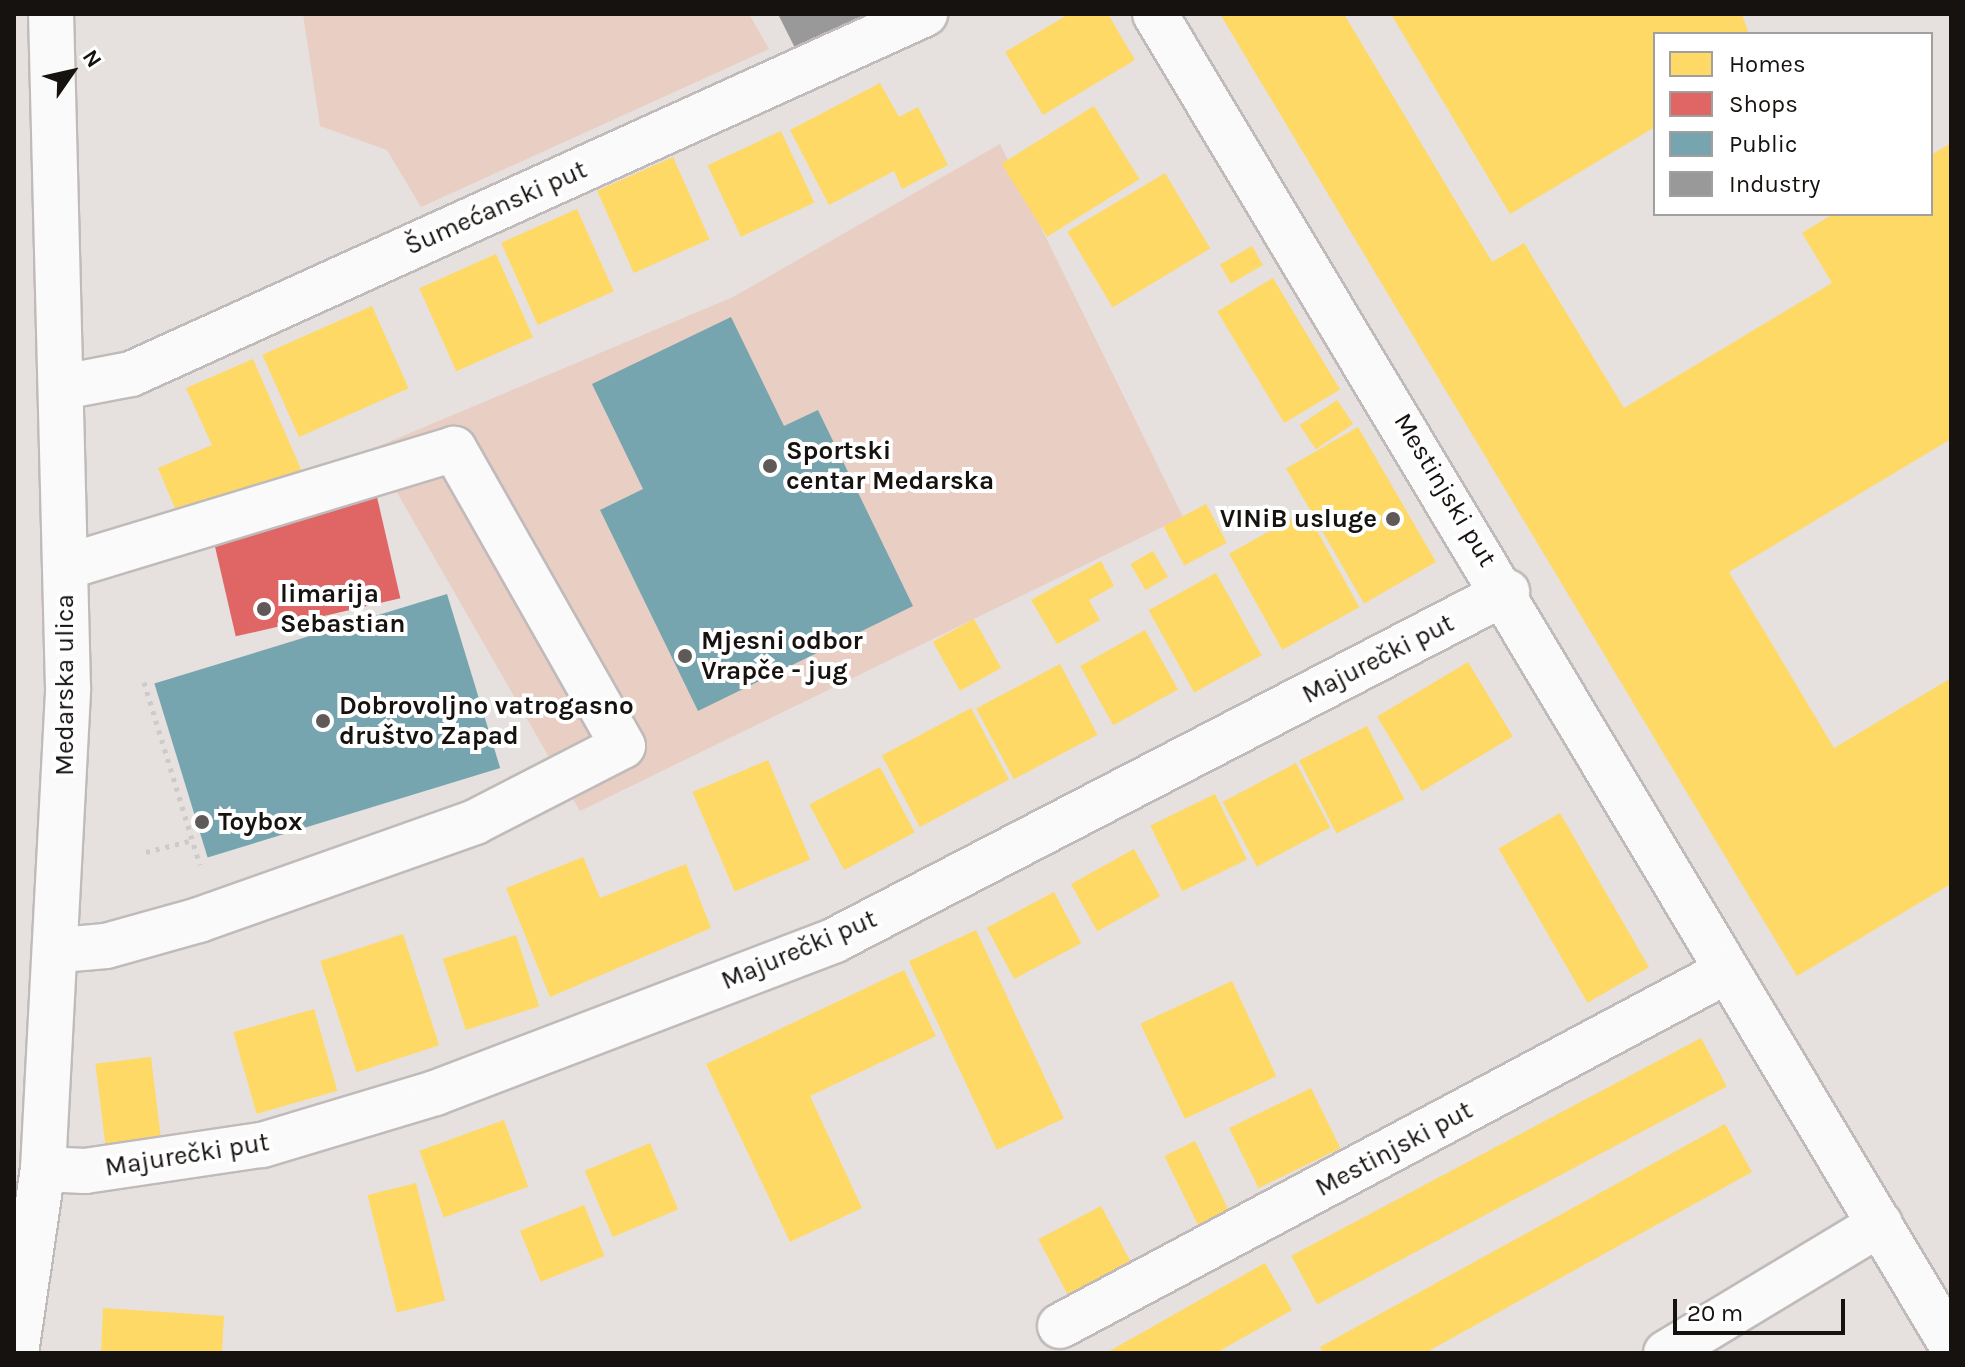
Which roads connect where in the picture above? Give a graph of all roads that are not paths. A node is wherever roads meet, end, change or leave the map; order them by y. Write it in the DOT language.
graph roads {
  1 [pos="51,14"];
  2 [pos="925,14"];
  3 [pos="1155,14"];
  4 [pos="63,387"];
  5 [pos="66,567"];
  6 [pos="1507,592"];
  7 [pos="60,950"];
  8 [pos="1727,971"];
  9 [pos="43,1169"];
  10 [pos="1880,1224"];
  11 [pos="1060,1326"];
  12 [pos="1951,1344"];
  13 [pos="16,1353"];
  14 [pos="1666,1353"];
  1 -- 4 [label="street, Medarska ulica"];
  2 -- 4 [label="street, Šumećanski put"];
  3 -- 6 [label="street, Mestinjski put"];
  4 -- 5 [label="street, Medarska ulica"];
  5 -- 7 [label="street, Medarska ulica"];
  5 -- 7 [label="street"];
  6 -- 8 [label="street, Mestinjski put"];
  6 -- 9 [label="street, Majurečki put"];
  7 -- 9 [label="street, Medarska ulica"];
  8 -- 10 [label="street, Mestinjski put"];
  8 -- 11 [label="street, Mestinjski put"];
  9 -- 13 [label="street, Medarska ulica"];
  10 -- 12 [label="street, Mestinjski put"];
  10 -- 14 [label="street"];
}
